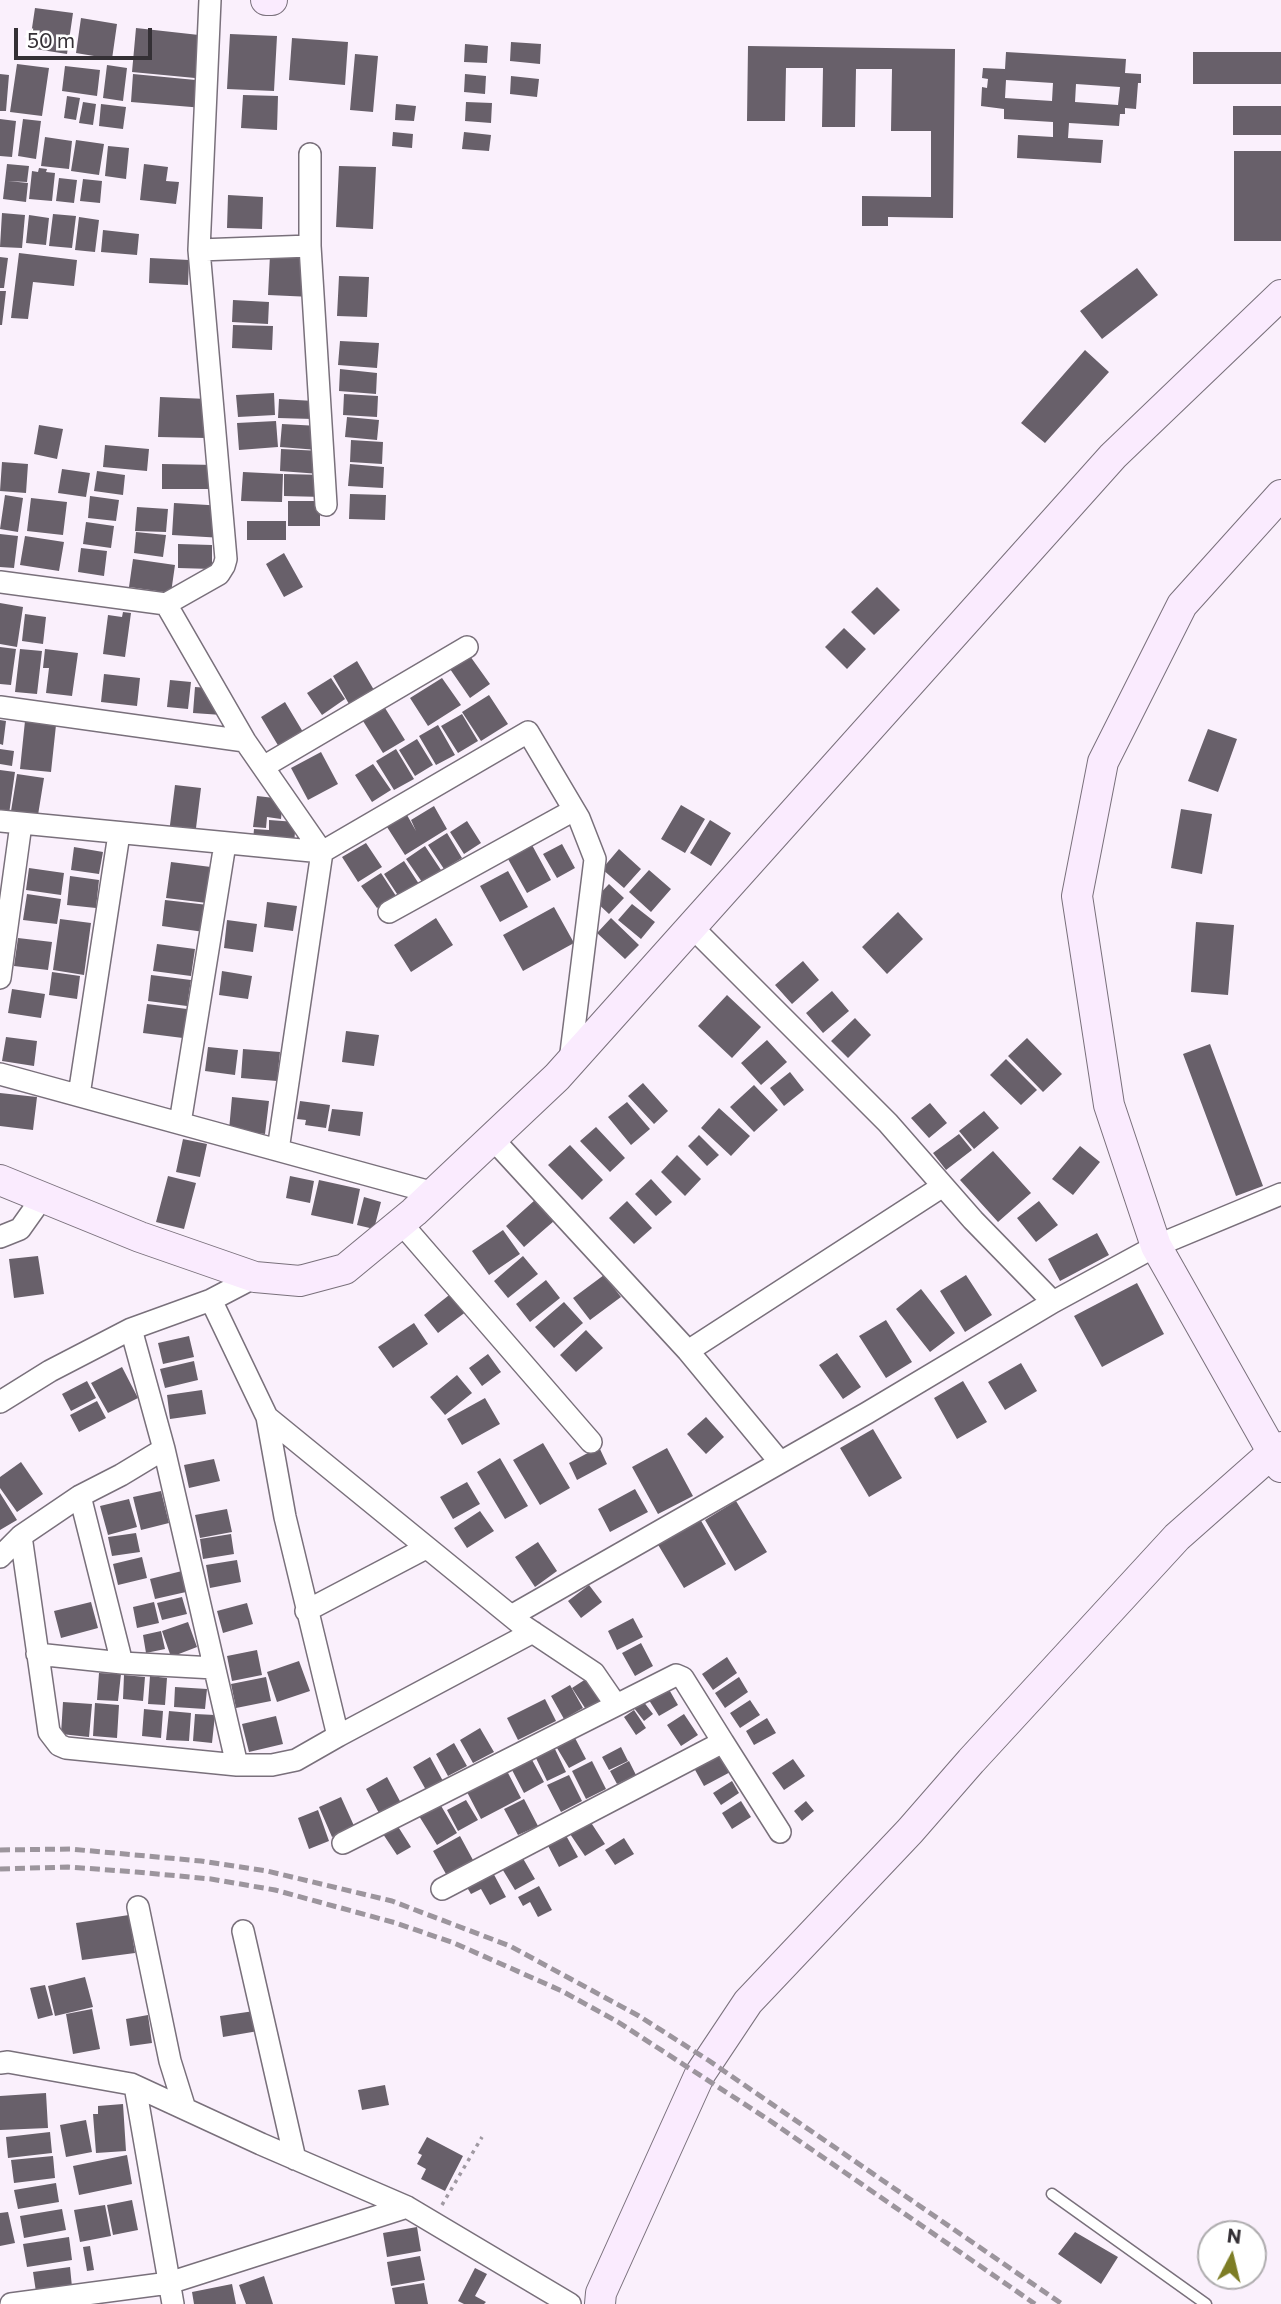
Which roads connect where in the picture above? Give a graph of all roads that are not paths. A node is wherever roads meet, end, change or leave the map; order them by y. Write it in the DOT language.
graph roads {
  1 [pos="210,0"];
  2 [pos="310,154"];
  3 [pos="310,246"];
  4 [pos="199,250"];
  5 [pos="1281,295"];
  6 [pos="1281,495"];
  7 [pos="326,505"];
  8 [pos="0,582"];
  9 [pos="166,604"];
  10 [pos="467,647"];
  11 [pos="0,707"];
  12 [pos="245,741"];
  13 [pos="263,767"];
  14 [pos="574,810"];
  15 [pos="11,823"];
  16 [pos="119,834"];
  17 [pos="225,844"];
  18 [pos="322,852"];
  19 [pos="389,912"];
  20 [pos="690,925"];
  21 [pos="0,978"];
  22 [pos="570,1061"];
  23 [pos="0,1074"];
  24 [pos="79,1095"];
  25 [pos="180,1123"];
  26 [pos="491,1138"];
  27 [pos="278,1150"];
  28 [pos="0,1180"];
  29 [pos="943,1186"];
  30 [pos="434,1193"];
  31 [pos="1281,1194"];
  32 [pos="43,1198"];
  33 [pos="401,1223"];
  34 [pos="0,1237"];
  35 [pos="1156,1246"];
  36 [pos="255,1277"];
  37 [pos="211,1300"];
  38 [pos="1053,1302"];
  39 [pos="131,1329"];
  40 [pos="688,1351"];
  41 [pos="0,1402"];
  42 [pos="267,1417"];
  43 [pos="591,1441"];
  44 [pos="164,1449"];
  45 [pos="1278,1456"];
  46 [pos="780,1462"];
  47 [pos="80,1496"];
  48 [pos="22,1536"];
  49 [pos="426,1548"];
  50 [pos="0,1557"];
  51 [pos="306,1611"];
  52 [pos="511,1616"];
  53 [pos="533,1632"];
  54 [pos="37,1654"];
  55 [pos="122,1663"];
  56 [pos="214,1668"];
  57 [pos="616,1705"];
  58 [pos="338,1736"];
  59 [pos="723,1742"];
  60 [pos="237,1765"];
  61 [pos="780,1832"];
  62 [pos="343,1843"];
  63 [pos="442,1889"];
  64 [pos="138,1907"];
  65 [pos="243,1931"];
  66 [pos="0,2063"];
  67 [pos="135,2086"];
  68 [pos="185,2109"];
  69 [pos="295,2159"];
  70 [pos="1052,2194"];
  71 [pos="407,2207"];
  72 [pos="171,2293"];
  73 [pos="11,2304"];
  74 [pos="570,2304"];
  75 [pos="600,2304"];
  76 [pos="1206,2304"];
  1 -- 4 [label="street"];
  2 -- 3 [label="street"];
  3 -- 4 [label="street"];
  3 -- 7 [label="street"];
  4 -- 9 [label="street"];
  5 -- 20 [label="street"];
  6 -- 35 [label="street"];
  8 -- 9 [label="street"];
  9 -- 12 [label="street"];
  10 -- 13 [label="street"];
  11 -- 12 [label="street"];
  12 -- 13 [label="street"];
  13 -- 18 [label="street"];
  14 -- 18 [label="street"];
  14 -- 19 [label="street"];
  14 -- 22 [label="street"];
  15 -- 16 [label="street"];
  15 -- 21 [label="street"];
  16 -- 17 [label="street"];
  16 -- 24 [label="street"];
  17 -- 18 [label="street"];
  17 -- 25 [label="street"];
  18 -- 27 [label="street"];
  20 -- 22 [label="street"];
  20 -- 29 [label="street"];
  22 -- 26 [label="street"];
  23 -- 24 [label="street"];
  24 -- 25 [label="street"];
  25 -- 27 [label="street"];
  26 -- 30 [label="street"];
  26 -- 40 [label="street"];
  27 -- 30 [label="street"];
  28 -- 32 [label="street"];
  29 -- 38 [label="street"];
  29 -- 40 [label="street"];
  30 -- 33 [label="street"];
  31 -- 35 [label="street"];
  32 -- 34 [label="street"];
  32 -- 36 [label="street"];
  33 -- 36 [label="street"];
  33 -- 43 [label="street"];
  35 -- 38 [label="street"];
  35 -- 45 [label="street"];
  36 -- 37 [label="street"];
  37 -- 39 [label="street"];
  37 -- 42 [label="street"];
  38 -- 46 [label="street"];
  39 -- 41 [label="street"];
  39 -- 44 [label="street"];
  40 -- 46 [label="street"];
  42 -- 49 [label="street"];
  42 -- 51 [label="street"];
  44 -- 47 [label="street"];
  44 -- 56 [label="street"];
  45 -- 75 [label="street"];
  46 -- 52 [label="street"];
  47 -- 48 [label="street"];
  47 -- 55 [label="street"];
  48 -- 50 [label="street"];
  48 -- 54 [label="street"];
  49 -- 51 [label="street"];
  49 -- 52 [label="street"];
  51 -- 58 [label="street"];
  52 -- 53 [label="street"];
  53 -- 57 [label="street"];
  53 -- 58 [label="street"];
  54 -- 55 [label="street"];
  54 -- 60 [label="street"];
  55 -- 56 [label="street"];
  56 -- 60 [label="street"];
  57 -- 59 [label="street"];
  57 -- 62 [label="street"];
  58 -- 60 [label="street"];
  59 -- 61 [label="street"];
  59 -- 63 [label="street"];
  64 -- 68 [label="street"];
  65 -- 69 [label="street"];
  66 -- 67 [label="street"];
  67 -- 68 [label="street"];
  67 -- 72 [label="street"];
  68 -- 69 [label="street"];
  69 -- 71 [label="street"];
  70 -- 76 [label="lane"];
  71 -- 72 [label="street"];
  71 -- 74 [label="street"];
  72 -- 73 [label="street"];
}
